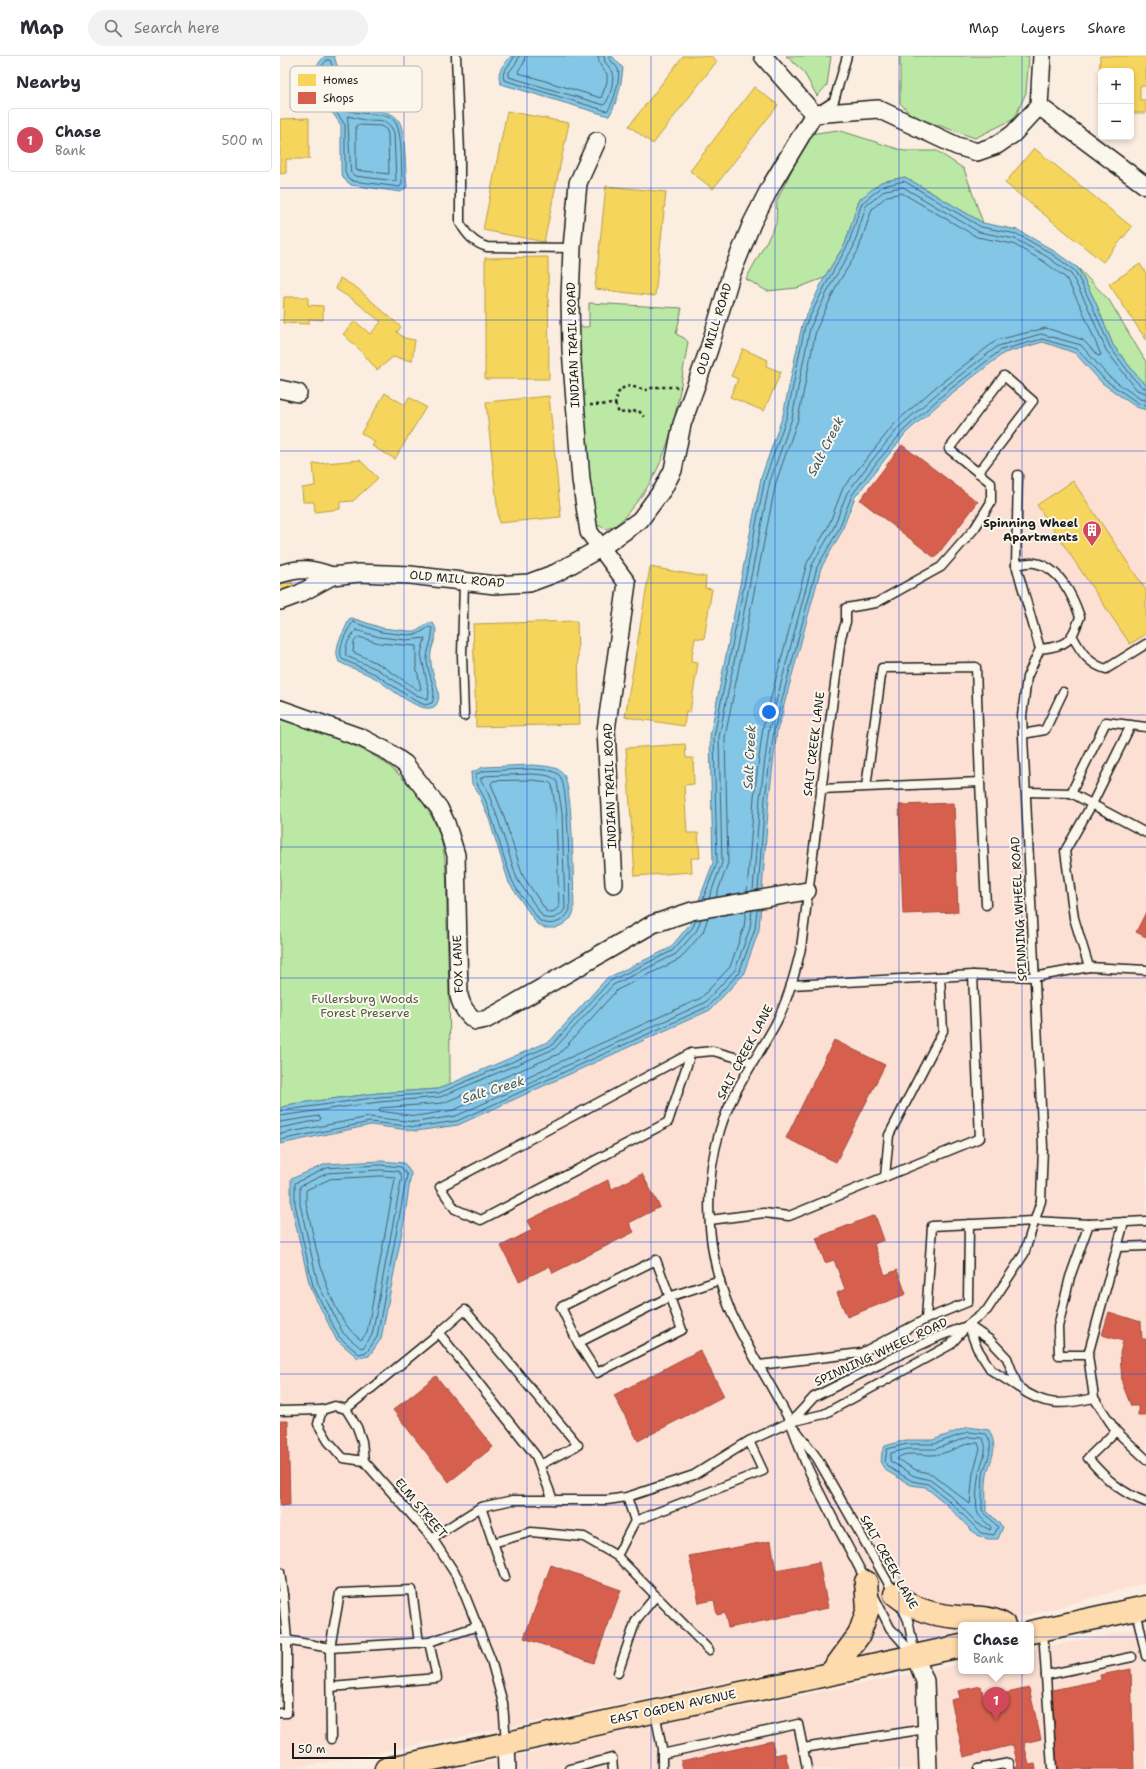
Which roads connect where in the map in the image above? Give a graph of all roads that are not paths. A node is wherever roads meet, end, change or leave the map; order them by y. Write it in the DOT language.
graph roads {
  1 [pos="456,56"];
  2 [pos="763,56"];
  3 [pos="847,56"];
  4 [pos="1042,56"];
  5 [pos="1039,106"];
  6 [pos="814,114"];
  7 [pos="597,141"];
  8 [pos="1146,186"];
  9 [pos="572,248"];
  10 [pos="280,389"];
  11 [pos="298,393"];
  12 [pos="978,473"];
  13 [pos="1018,475"];
  14 [pos="602,547"];
  15 [pos="1016,565"];
  16 [pos="280,574"];
  17 [pos="332,576"];
  18 [pos="464,582"];
  19 [pos="280,602"];
  20 [pos="1073,637"];
  21 [pos="1146,644"];
  22 [pos="1040,649"];
  23 [pos="1064,692"];
  24 [pos="280,709"];
  25 [pos="464,716"];
  26 [pos="1131,725"];
  27 [pos="1146,727"];
  28 [pos="1023,734"];
  29 [pos="980,782"];
  30 [pos="866,787"];
  31 [pos="821,789"];
  32 [pos="1026,792"];
  33 [pos="1071,793"];
  34 [pos="1092,804"];
  35 [pos="1146,833"];
  36 [pos="614,884"];
  37 [pos="807,891"];
  38 [pos="986,905"];
  39 [pos="1089,967"];
  40 [pos="1146,970"];
  41 [pos="973,975"];
  42 [pos="940,977"];
  43 [pos="1034,977"];
  44 [pos="791,985"];
  45 [pos="691,1054"];
  46 [pos="752,1062"];
  47 [pos="885,1177"];
  48 [pos="710,1220"];
  49 [pos="1034,1221"];
  50 [pos="1124,1222"];
  51 [pos="1146,1222"];
  52 [pos="969,1224"];
  53 [pos="1089,1224"];
  54 [pos="1146,1246"];
  55 [pos="1118,1247"];
  56 [pos="720,1280"];
  57 [pos="670,1297"];
  58 [pos="926,1319"];
  59 [pos="968,1325"];
  60 [pos="439,1333"];
  61 [pos="578,1343"];
  62 [pos="1088,1356"];
  63 [pos="759,1365"];
  64 [pos="1018,1387"];
  65 [pos="1094,1398"];
  66 [pos="346,1408"];
  67 [pos="280,1410"];
  68 [pos="322,1410"];
  69 [pos="790,1422"];
  70 [pos="1116,1431"];
  71 [pos="749,1441"];
  72 [pos="1146,1459"];
  73 [pos="364,1461"];
  74 [pos="540,1466"];
  75 [pos="627,1497"];
  76 [pos="553,1500"];
  77 [pos="1146,1502"];
  78 [pos="481,1507"];
  79 [pos="635,1521"];
  80 [pos="432,1538"];
  81 [pos="494,1543"];
  82 [pos="617,1556"];
  83 [pos="280,1572"];
  84 [pos="505,1577"];
  85 [pos="866,1582"];
  86 [pos="895,1594"];
  87 [pos="282,1595"];
  88 [pos="656,1596"];
  89 [pos="1141,1608"];
  90 [pos="1000,1622"];
  91 [pos="478,1626"];
  92 [pos="1037,1631"];
  93 [pos="283,1640"];
  94 [pos="429,1642"];
  95 [pos="419,1643"];
  96 [pos="958,1647"];
  97 [pos="330,1648"];
  98 [pos="709,1650"];
  99 [pos="915,1656"];
  100 [pos="1146,1656"];
  101 [pos="1132,1657"];
  102 [pos="618,1673"];
  103 [pos="832,1674"];
  104 [pos="1046,1675"];
  105 [pos="331,1687"];
  106 [pos="655,1711"];
  107 [pos="280,1713"];
  108 [pos="926,1729"];
  109 [pos="331,1740"];
  110 [pos="506,1743"];
  111 [pos="803,1748"];
  112 [pos="662,1754"];
  113 [pos="386,1769"];
  114 [pos="507,1769"];
  115 [pos="570,1769"];
  116 [pos="613,1769"];
  117 [pos="662,1769"];
  118 [pos="806,1769"];
  119 [pos="928,1769"];
  120 [pos="978,1769"];
  121 [pos="1009,1769"];
  122 [pos="1052,1769"];
  1 -- 9 [label="lane"];
  2 -- 6 [label="street"];
  3 -- 6 [label="lane"];
  4 -- 5 [label="street"];
  5 -- 6 [label="street"];
  5 -- 8 [label="street"];
  6 -- 14 [label="street, OLD MILL ROAD"];
  7 -- 9 [label="street, INDIAN TRAIL ROAD"];
  9 -- 14 [label="street, INDIAN TRAIL ROAD"];
  10 -- 11 [label="street"];
  12 -- 12 [label="lane"];
  12 -- 31 [label="lane, SALT CREEK LANE"];
  13 -- 15 [label="lane"];
  14 -- 18 [label="street, OLD MILL ROAD"];
  14 -- 36 [label="street, INDIAN TRAIL ROAD"];
  15 -- 20 [label="lane"];
  15 -- 22 [label="lane"];
  16 -- 17 [label="street, OLD MILL ROAD"];
  17 -- 18 [label="street, OLD MILL ROAD"];
  17 -- 19 [label="street, OLD MILL ROAD"];
  18 -- 25 [label="lane"];
  20 -- 21 [label="lane"];
  20 -- 22 [label="lane"];
  22 -- 28 [label="lane, SPINNING WHEEL ROAD"];
  23 -- 28 [label="lane"];
  24 -- 37 [label="street, FOX LANE"];
  26 -- 27 [label="lane"];
  26 -- 33 [label="lane"];
  26 -- 34 [label="lane"];
  28 -- 32 [label="lane, SPINNING WHEEL ROAD"];
  29 -- 30 [label="lane"];
  29 -- 30 [label="lane"];
  29 -- 38 [label="lane"];
  30 -- 31 [label="lane"];
  31 -- 37 [label="lane, SALT CREEK LANE"];
  32 -- 33 [label="lane"];
  32 -- 43 [label="lane, SPINNING WHEEL ROAD"];
  33 -- 34 [label="lane"];
  34 -- 35 [label="lane"];
  34 -- 39 [label="lane"];
  37 -- 44 [label="lane, SALT CREEK LANE"];
  39 -- 40 [label="lane"];
  39 -- 43 [label="lane"];
  41 -- 42 [label="lane"];
  41 -- 43 [label="lane"];
  41 -- 47 [label="lane"];
  42 -- 44 [label="lane"];
  42 -- 47 [label="lane"];
  43 -- 49 [label="lane, SPINNING WHEEL ROAD"];
  44 -- 46 [label="lane, SALT CREEK LANE"];
  45 -- 45 [label="lane"];
  45 -- 46 [label="lane"];
  46 -- 48 [label="lane, SALT CREEK LANE"];
  47 -- 48 [label="lane"];
  48 -- 56 [label="lane, SALT CREEK LANE"];
  49 -- 52 [label="lane"];
  49 -- 53 [label="lane"];
  49 -- 59 [label="lane, SPINNING WHEEL ROAD"];
  50 -- 51 [label="lane"];
  50 -- 53 [label="lane"];
  50 -- 55 [label="lane"];
  52 -- 58 [label="lane"];
  52 -- 58 [label="lane"];
  53 -- 62 [label="lane"];
  54 -- 55 [label="lane"];
  55 -- 62 [label="lane"];
  56 -- 57 [label="lane"];
  56 -- 63 [label="lane, SALT CREEK LANE"];
  57 -- 61 [label="lane"];
  57 -- 61 [label="lane"];
  57 -- 61 [label="lane"];
  58 -- 63 [label="lane"];
  59 -- 64 [label="lane"];
  59 -- 64 [label="lane"];
  59 -- 69 [label="lane, SPINNING WHEEL ROAD"];
  59 -- 69 [label="lane, SPINNING WHEEL ROAD"];
  60 -- 66 [label="lane"];
  60 -- 74 [label="lane"];
  60 -- 74 [label="lane"];
  62 -- 65 [label="lane"];
  63 -- 69 [label="lane, SALT CREEK LANE"];
  64 -- 65 [label="lane"];
  65 -- 70 [label="lane"];
  66 -- 68 [label="lane"];
  66 -- 73 [label="lane"];
  67 -- 68 [label="lane"];
  68 -- 73 [label="lane"];
  69 -- 71 [label="lane, SPINNING WHEEL ROAD"];
  69 -- 85 [label="lane, SALT CREEK LANE"];
  69 -- 86 [label="lane, SALT CREEK LANE"];
  70 -- 72 [label="lane"];
  70 -- 77 [label="lane"];
  71 -- 75 [label="lane, SPINNING WHEEL ROAD"];
  71 -- 79 [label="lane"];
  73 -- 80 [label="lane, ELM STREET"];
  74 -- 76 [label="lane"];
  75 -- 76 [label="lane, SPINNING WHEEL ROAD"];
  75 -- 79 [label="lane"];
  76 -- 78 [label="lane, SPINNING WHEEL ROAD"];
  78 -- 80 [label="lane, SPINNING WHEEL ROAD"];
  78 -- 81 [label="lane"];
  79 -- 82 [label="lane"];
  80 -- 91 [label="lane, ELM STREET"];
  81 -- 82 [label="lane"];
  81 -- 84 [label="lane"];
  82 -- 88 [label="lane"];
  83 -- 87 [label="lane"];
  85 -- 99 [label="lane, SALT CREEK LANE"];
  85 -- 103 [label="main road"];
  86 -- 90 [label="main road"];
  86 -- 99 [label="lane, SALT CREEK LANE"];
  87 -- 93 [label="lane"];
  88 -- 98 [label="lane"];
  88 -- 102 [label="lane"];
  89 -- 92 [label="main road"];
  89 -- 100 [label="lane"];
  91 -- 94 [label="lane"];
  91 -- 110 [label="lane, ELM STREET"];
  92 -- 104 [label="lane"];
  93 -- 97 [label="lane"];
  93 -- 107 [label="lane"];
  94 -- 95 [label="lane"];
  94 -- 105 [label="lane"];
  95 -- 97 [label="lane"];
  95 -- 97 [label="lane"];
  96 -- 99 [label="main road, EAST OGDEN AVENUE"];
  97 -- 105 [label="lane"];
  99 -- 103 [label="main road, EAST OGDEN AVENUE"];
  99 -- 108 [label="street"];
  101 -- 104 [label="lane"];
  103 -- 106 [label="main road, EAST OGDEN AVENUE"];
  104 -- 122 [label="lane"];
  105 -- 109 [label="lane"];
  106 -- 110 [label="main road, EAST OGDEN AVENUE"];
  106 -- 112 [label="lane"];
  108 -- 111 [label="lane"];
  108 -- 119 [label="street"];
  110 -- 113 [label="main road, EAST OGDEN AVENUE"];
  110 -- 114 [label="street"];
  111 -- 112 [label="lane"];
  111 -- 118 [label="lane"];
  112 -- 117 [label="lane"];
  115 -- 116 [label="lane"];
  120 -- 121 [label="lane"];
}
